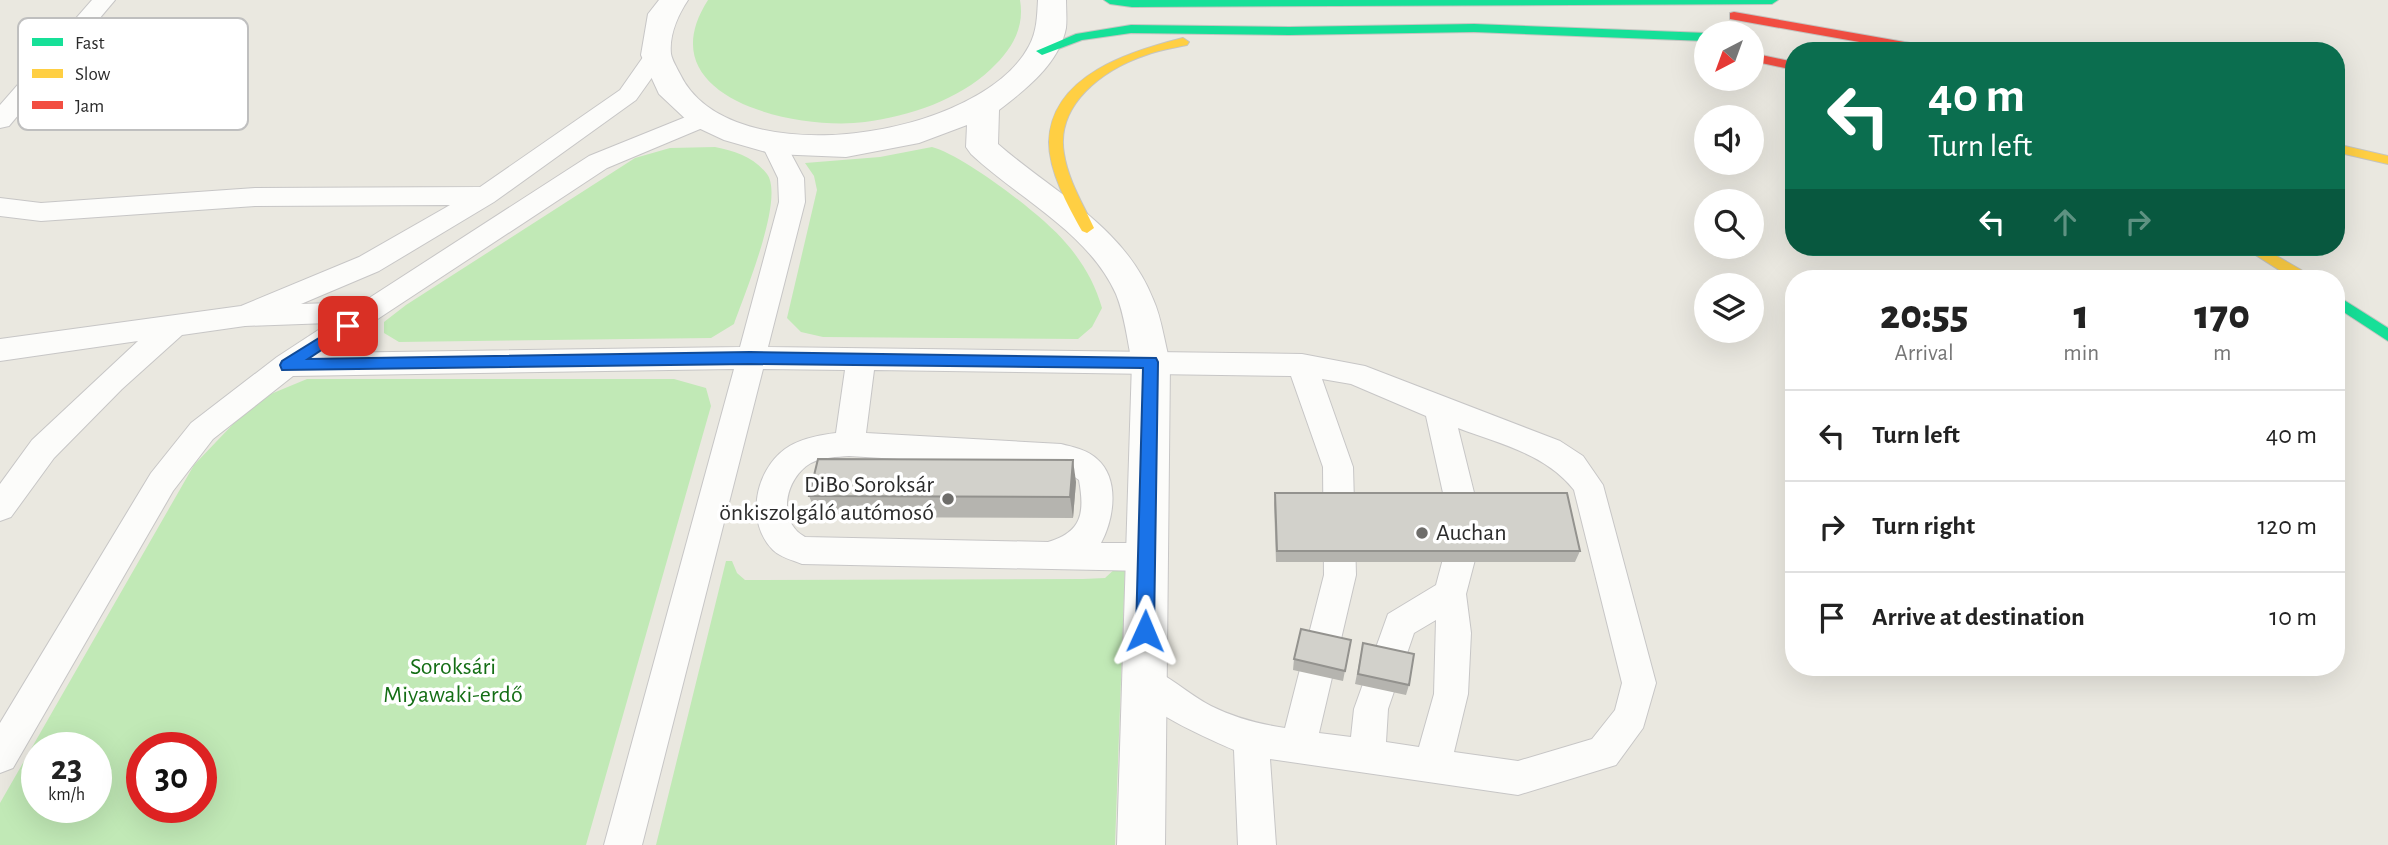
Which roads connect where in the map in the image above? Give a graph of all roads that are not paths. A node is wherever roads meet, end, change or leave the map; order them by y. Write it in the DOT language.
graph roads {
  1 [pos="104,0"];
  2 [pos="674,0"];
  3 [pos="1052,0"];
  4 [pos="1111,0"];
  5 [pos="1772,0"];
  6 [pos="1540,2"];
  7 [pos="88,18"];
  8 [pos="1474,28"];
  9 [pos="1289,32"];
  10 [pos="1694,37"];
  11 [pos="1882,42"];
  12 [pos="1694,47"];
  13 [pos="1042,51"];
  14 [pos="656,55"];
  15 [pos="1764,60"];
  16 [pos="1785,64"];
  17 [pos="18,99"];
  18 [pos="984,106"];
  19 [pos="703,118"];
  20 [pos="0,120"];
  21 [pos="773,143"];
  22 [pos="2345,150"];
  23 [pos="2388,160"];
  24 [pos="485,196"];
  25 [pos="0,207"];
  26 [pos="1087,228"];
  27 [pos="2265,256"];
  28 [pos="2289,270"];
  29 [pos="2345,306"];
  30 [pos="368,312"];
  31 [pos="245,316"];
  32 [pos="174,326"];
  33 [pos="2388,335"];
  34 [pos="0,350"];
  35 [pos="750,358"];
  36 [pos="862,360"];
  37 [pos="1151,362"];
  38 [pos="288,365"];
  39 [pos="1302,365"];
  40 [pos="1439,409"];
  41 [pos="849,444"];
  42 [pos="0,508"];
  43 [pos="1048,556"];
  44 [pos="1147,557"];
  45 [pos="1450,594"];
  46 [pos="1144,681"];
  47 [pos="1251,740"];
  48 [pos="1298,747"];
  49 [pos="0,756"];
  50 [pos="1367,757"];
  51 [pos="1432,766"];
  52 [pos="623,845"];
  53 [pos="1141,845"];
  54 [pos="1257,845"];
  1 -- 7 [label="lane"];
  2 -- 14 [label="street"];
  3 -- 13 [label="street"];
  4 -- 6 [label="highway"];
  5 -- 6 [label="highway"];
  6 -- 11 [label="highway"];
  8 -- 9 [label="highway"];
  8 -- 10 [label="highway"];
  8 -- 12 [label="highway"];
  9 -- 13 [label="highway"];
  9 -- 26 [label="highway"];
  13 -- 18 [label="street"];
  14 -- 19 [label="street"];
  14 -- 24 [label="lane"];
  15 -- 16 [label="highway"];
  17 -- 20 [label="lane"];
  18 -- 21 [label="street"];
  18 -- 26 [label="street"];
  19 -- 21 [label="street"];
  19 -- 30 [label="lane"];
  21 -- 35 [label="lane"];
  22 -- 23 [label="highway"];
  24 -- 25 [label="lane"];
  24 -- 31 [label="lane"];
  26 -- 37 [label="street"];
  27 -- 28 [label="highway"];
  29 -- 33 [label="highway"];
  30 -- 31 [label="lane"];
  30 -- 38 [label="lane"];
  31 -- 32 [label="lane"];
  32 -- 34 [label="lane"];
  32 -- 42 [label="lane"];
  35 -- 36 [label="lane"];
  35 -- 38 [label="lane"];
  35 -- 52 [label="lane"];
  36 -- 37 [label="lane"];
  36 -- 41 [label="lane"];
  37 -- 39 [label="lane"];
  37 -- 44 [label="street"];
  38 -- 49 [label="lane"];
  39 -- 40 [label="lane"];
  39 -- 48 [label="lane"];
  40 -- 45 [label="lane"];
  40 -- 51 [label="lane"];
  41 -- 43 [label="lane"];
  41 -- 43 [label="lane"];
  43 -- 44 [label="lane"];
  44 -- 46 [label="street"];
  45 -- 50 [label="lane"];
  45 -- 51 [label="lane"];
  46 -- 47 [label="lane"];
  46 -- 53 [label="street"];
  47 -- 48 [label="lane"];
  47 -- 54 [label="lane"];
  48 -- 50 [label="lane"];
  50 -- 51 [label="lane"];
}
